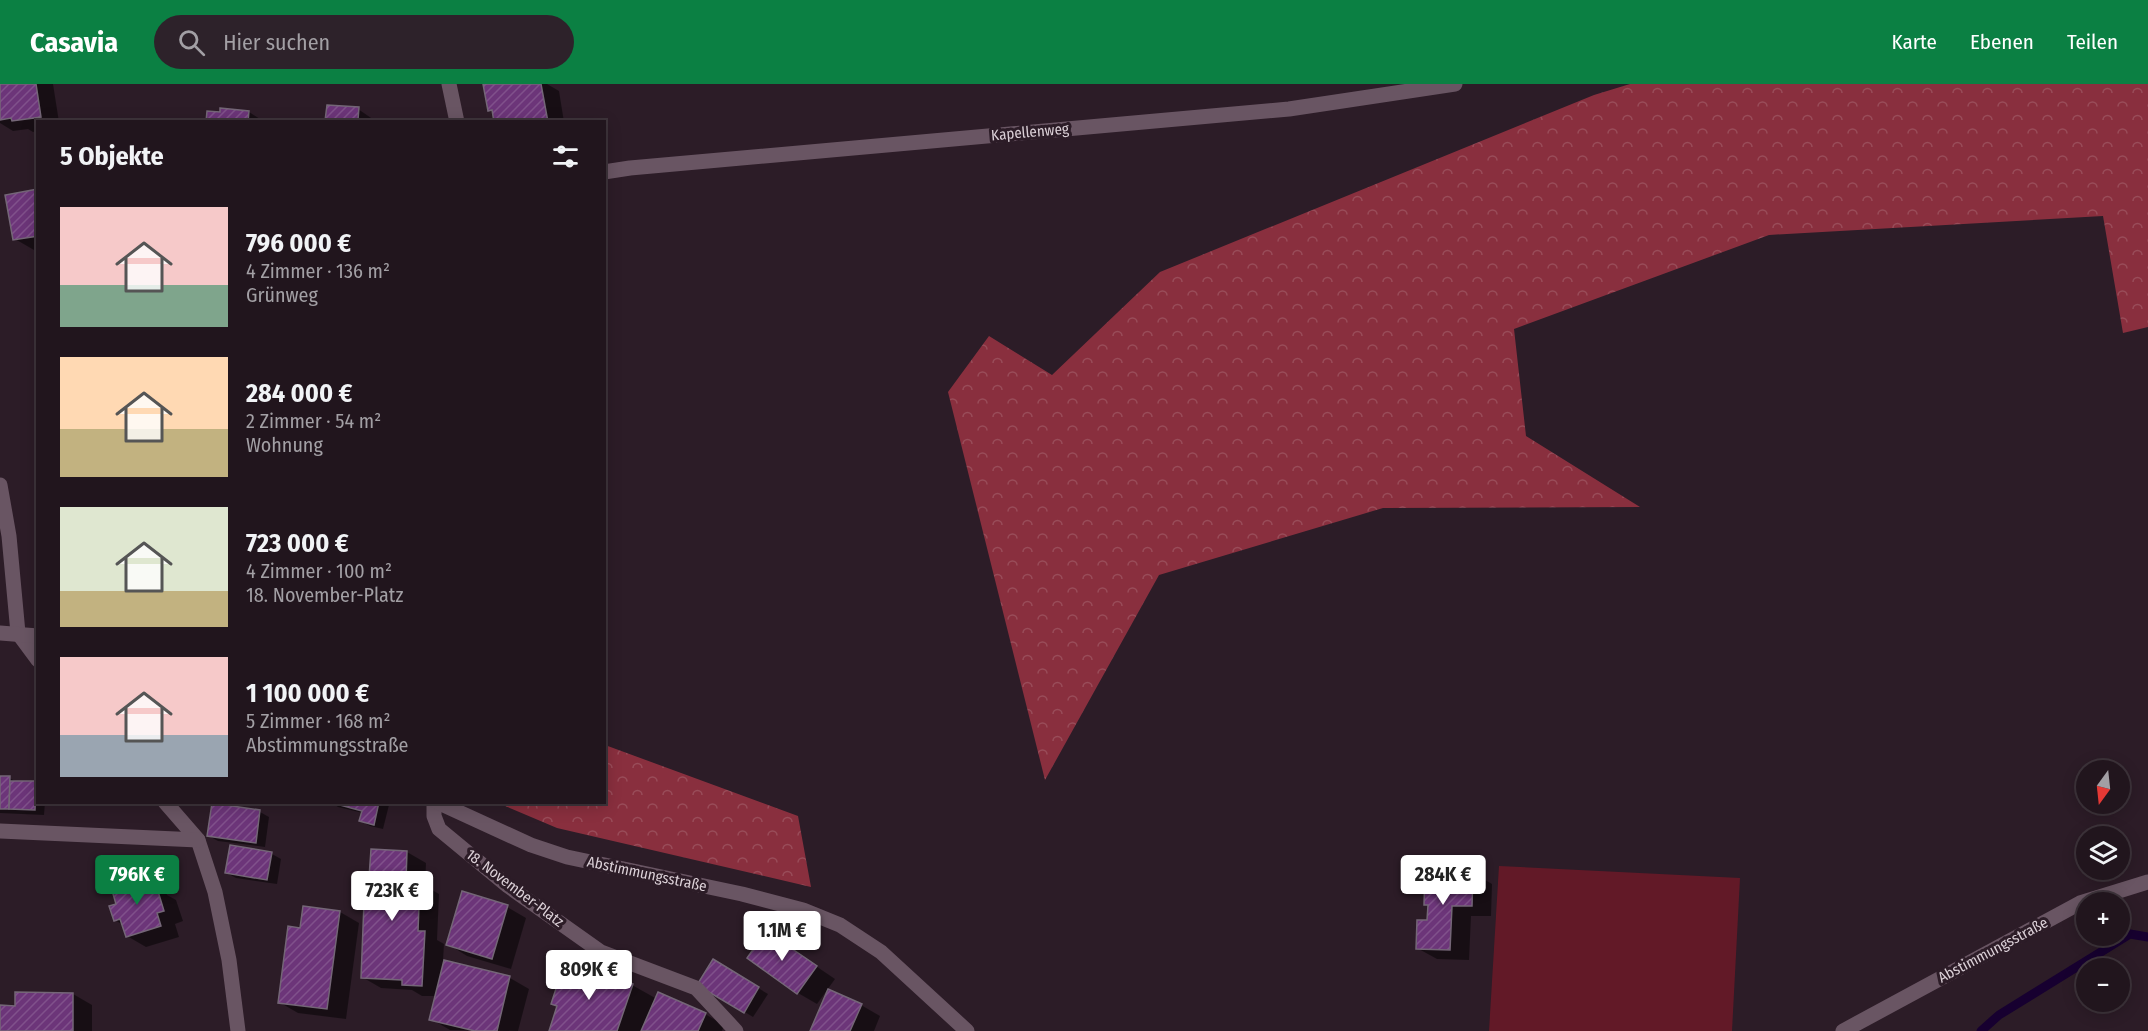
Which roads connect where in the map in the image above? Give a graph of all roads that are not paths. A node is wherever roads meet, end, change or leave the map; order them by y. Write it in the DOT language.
graph roads {
  1 [pos="449,84"];
  2 [pos="1455,84"];
  3 [pos="457,120"];
  4 [pos="606,172"];
  5 [pos="0,485"];
  6 [pos="0,633"];
  7 [pos="18,633"];
  8 [pos="36,636"];
  9 [pos="36,657"];
  10 [pos="167,804"];
  11 [pos="435,804"];
  12 [pos="439,804"];
  13 [pos="0,831"];
  14 [pos="198,840"];
  15 [pos="2148,882"];
  16 [pos="238,1031"];
  17 [pos="736,1031"];
  18 [pos="967,1031"];
  19 [pos="1843,1031"];
  1 -- 3 [label="street"];
  2 -- 4 [label="street, Kapellenweg"];
  5 -- 7 [label="street"];
  6 -- 7 [label="street"];
  7 -- 8 [label="street"];
  7 -- 9 [label="street"];
  10 -- 14 [label="street"];
  11 -- 17 [label="street, 18. November-Platz"];
  12 -- 18 [label="street, Abstimmungsstraße"];
  13 -- 14 [label="street"];
  14 -- 16 [label="street"];
  15 -- 19 [label="street, Abstimmungsstraße"];
}
